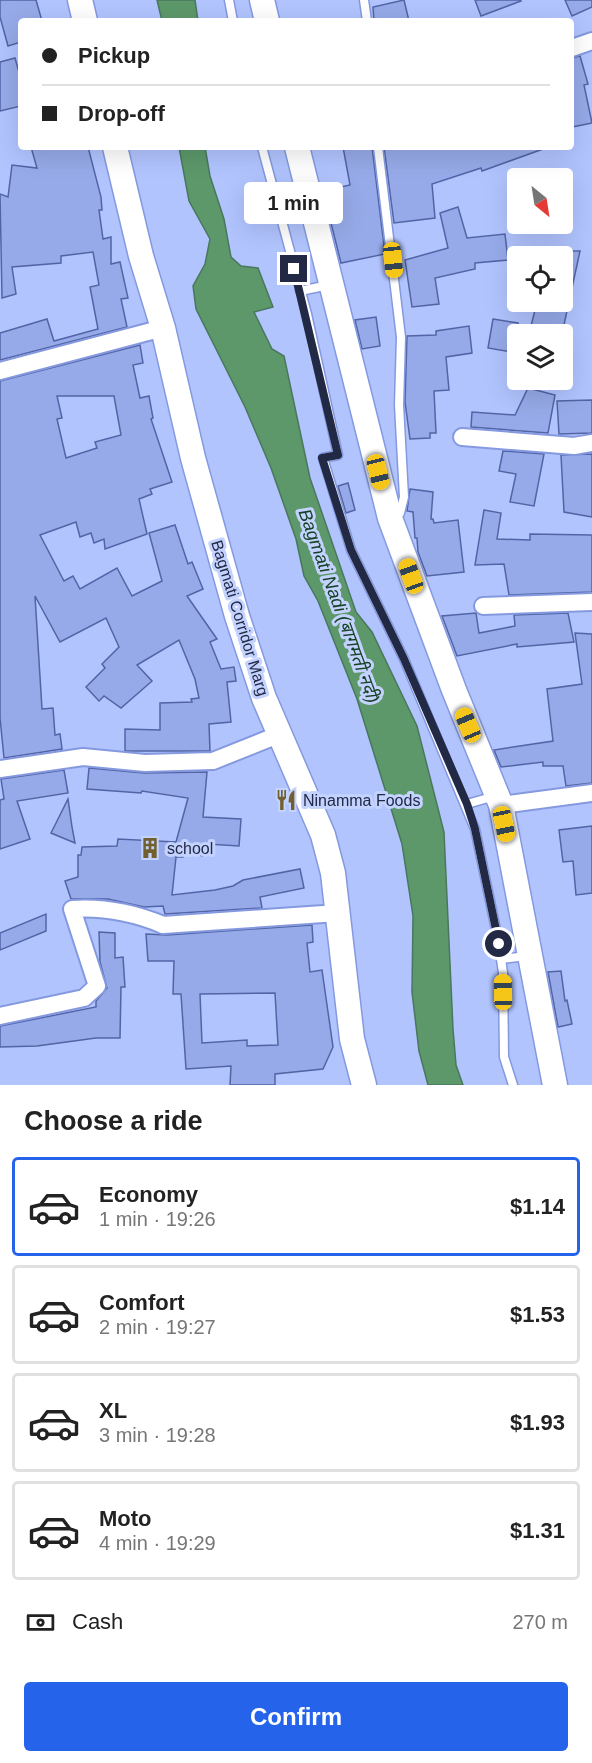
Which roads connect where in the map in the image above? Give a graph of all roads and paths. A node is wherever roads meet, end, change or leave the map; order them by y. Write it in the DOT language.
graph roads {
  1 [pos="80,0"];
  2 [pos="229,0"];
  3 [pos="262,0"];
  4 [pos="364,0"];
  5 [pos="84,18"];
  6 [pos="233,18"];
  7 [pos="266,18"];
  8 [pos="367,18"];
  9 [pos="592,41"];
  10 [pos="574,47"];
  11 [pos="116,150"];
  12 [pos="263,150"];
  13 [pos="298,150"];
  14 [pos="378,150"];
  15 [pos="332,284"];
  16 [pos="300,291"];
  17 [pos="163,328"];
  18 [pos="0,372"];
  19 [pos="462,437"];
  20 [pos="592,443"];
  21 [pos="390,518"];
  22 [pos="592,602"];
  23 [pos="483,606"];
  24 [pos="279,735"];
  25 [pos="0,769"];
  26 [pos="592,793"];
  27 [pos="499,800"];
  28 [pos="467,804"];
  29 [pos="338,913"];
  30 [pos="530,956"];
  31 [pos="501,959"];
  32 [pos="0,1016"];
  33 [pos="364,1085"];
  34 [pos="513,1085"];
  35 [pos="555,1085"];
  1 -- 5 [label="street"];
  2 -- 6 [label="lane"];
  3 -- 7 [label="street"];
  4 -- 8 [label="lane"];
  9 -- 10 [label="street"];
  11 -- 17 [label="street, Bagmati Corridor Marg"];
  12 -- 16 [label="lane"];
  13 -- 15 [label="street"];
  14 -- 21 [label="lane"];
  15 -- 16 [label="lane"];
  15 -- 21 [label="street"];
  16 -- 28 [label="lane"];
  17 -- 18 [label="street"];
  17 -- 24 [label="street, Bagmati Corridor Marg"];
  19 -- 20 [label="street"];
  21 -- 27 [label="street"];
  22 -- 23 [label="street"];
  24 -- 25 [label="street"];
  24 -- 29 [label="street, Bagmati Corridor Marg"];
  26 -- 27 [label="street"];
  27 -- 28 [label="lane"];
  27 -- 30 [label="street"];
  28 -- 31 [label="lane"];
  29 -- 32 [label="street"];
  29 -- 33 [label="street, Bagmati Corridor Marg"];
  30 -- 31 [label="lane"];
  30 -- 35 [label="street"];
  31 -- 34 [label="lane"];
}
